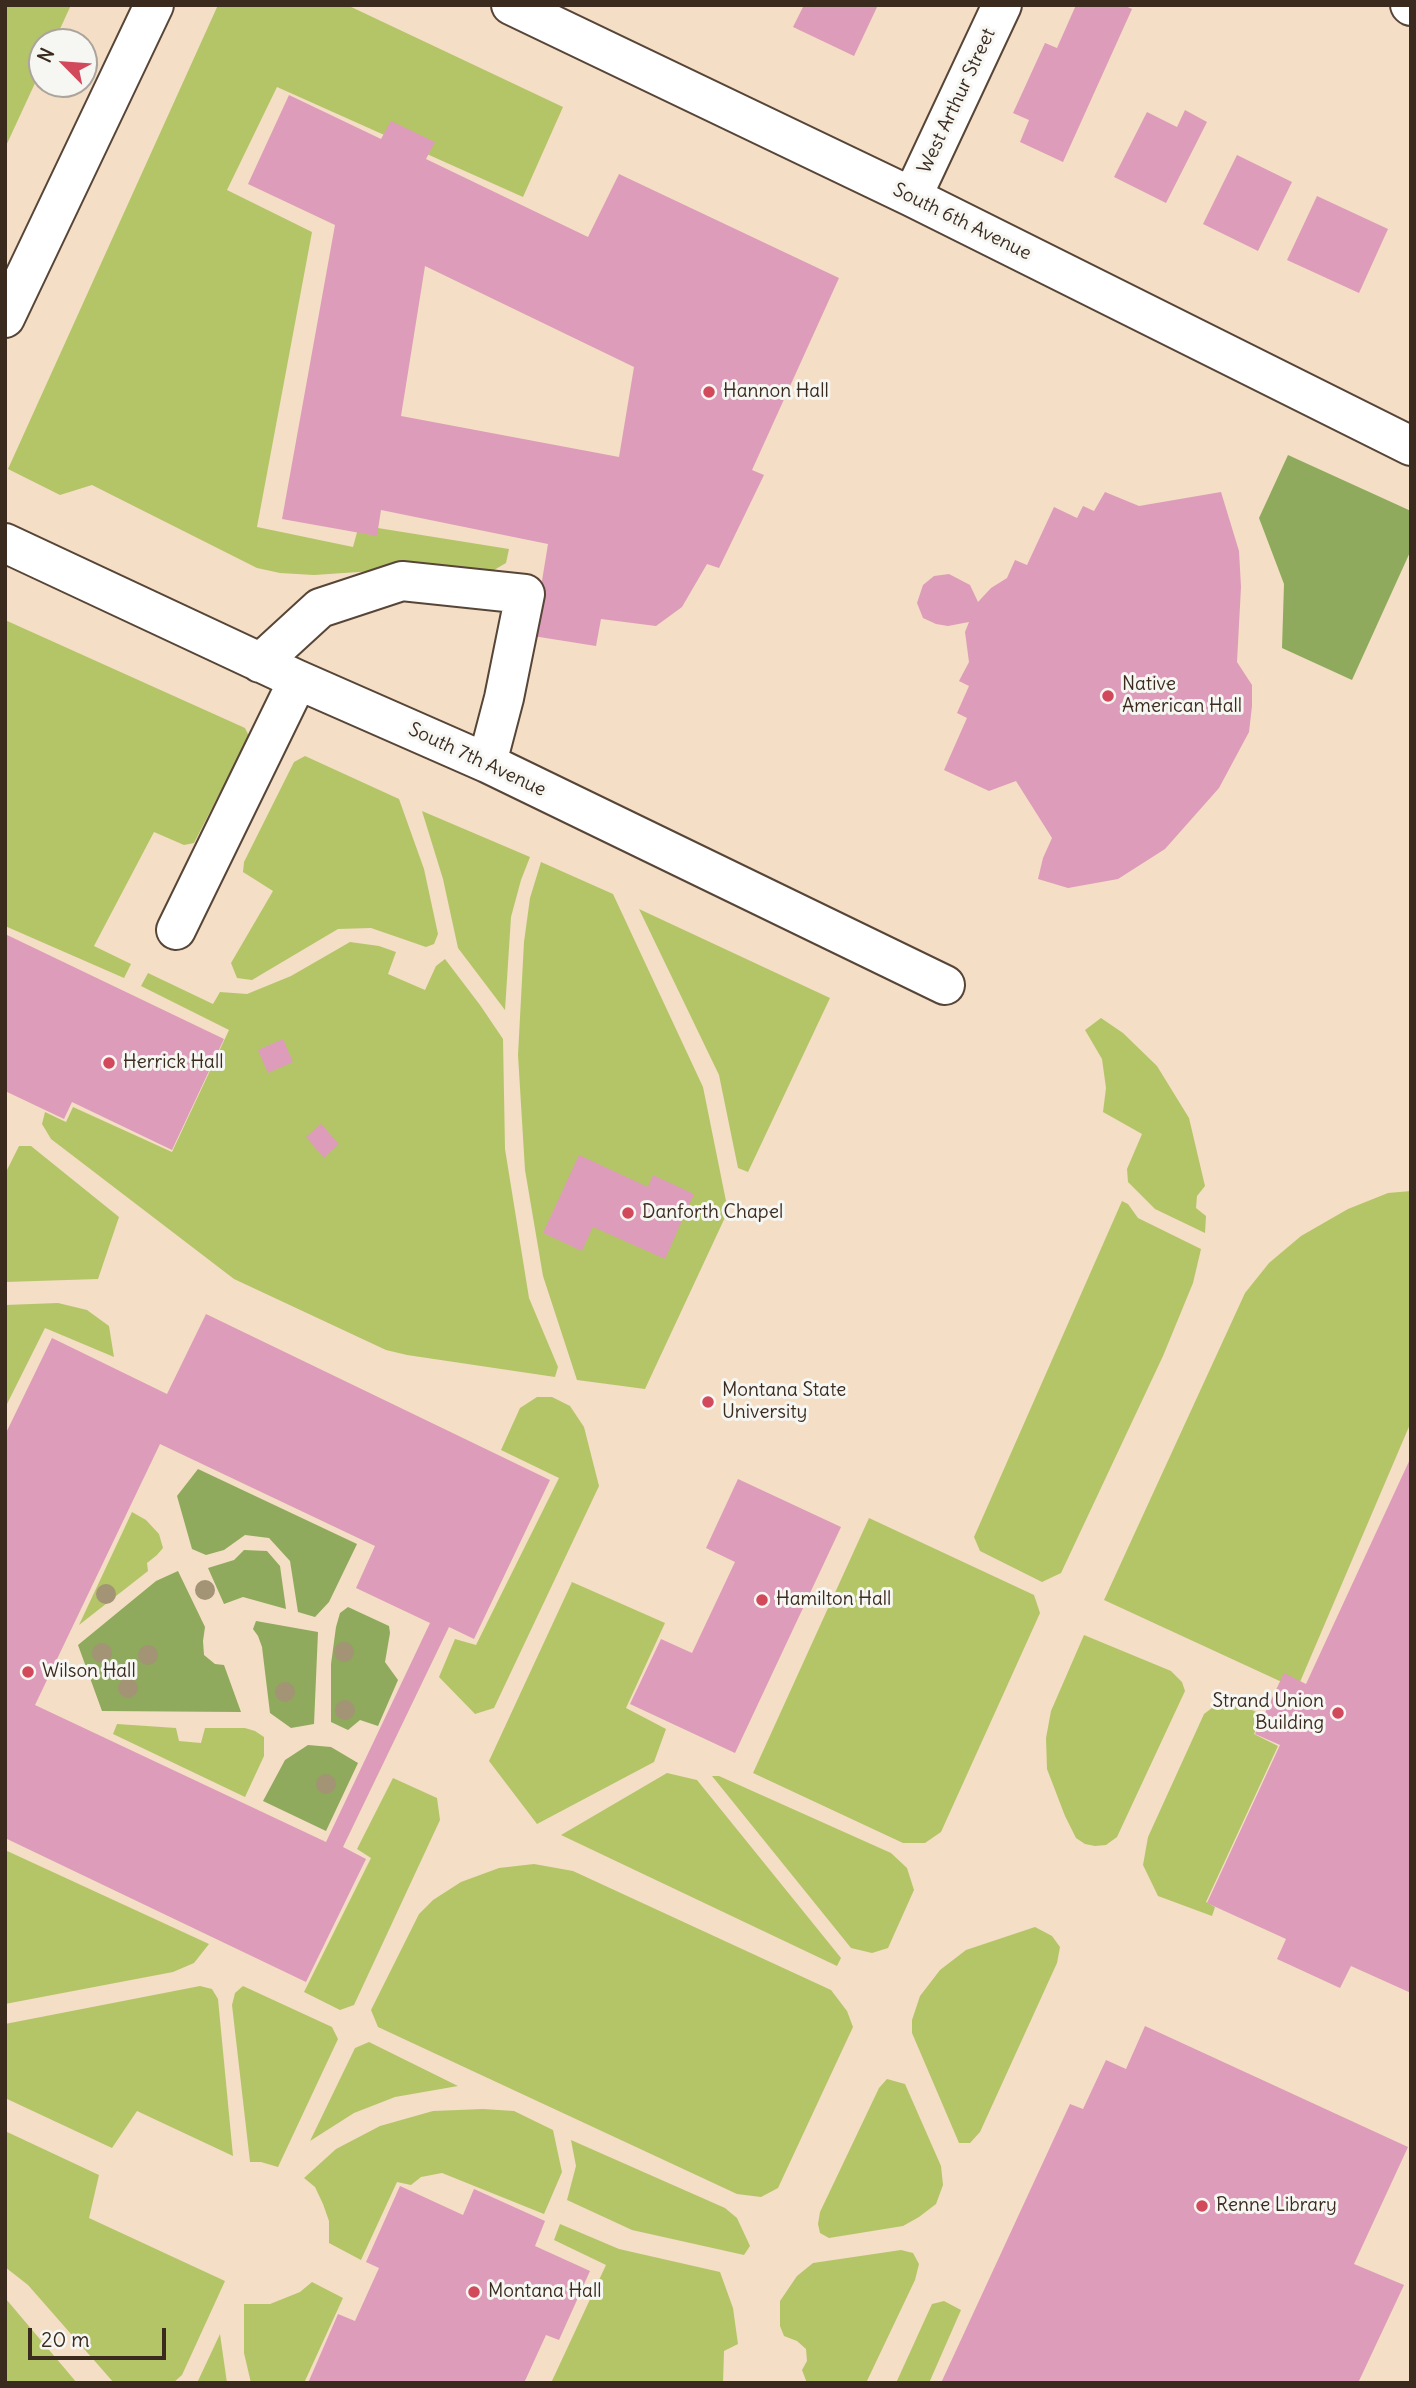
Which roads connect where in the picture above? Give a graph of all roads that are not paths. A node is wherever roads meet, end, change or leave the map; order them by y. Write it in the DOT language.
graph roads {
  1 [pos="154,5"];
  2 [pos="511,5"];
  3 [pos="1002,5"];
  4 [pos="912,197"];
  5 [pos="5,318"];
  6 [pos="1411,446"];
  7 [pos="5,543"];
  8 [pos="260,663"];
  9 [pos="298,680"];
  10 [pos="487,763"];
  11 [pos="176,930"];
  12 [pos="945,985"];
  1 -- 5 [label="street"];
  2 -- 4 [label="street, South 6th Avenue"];
  3 -- 4 [label="street, West Arthur Street"];
  4 -- 6 [label="street, South 6th Avenue"];
  7 -- 8 [label="street, South 7th Avenue"];
  8 -- 9 [label="street, South 7th Avenue"];
  8 -- 10 [label="street"];
  9 -- 10 [label="street, South 7th Avenue"];
  9 -- 11 [label="street"];
  10 -- 12 [label="street, South 7th Avenue"];
}
